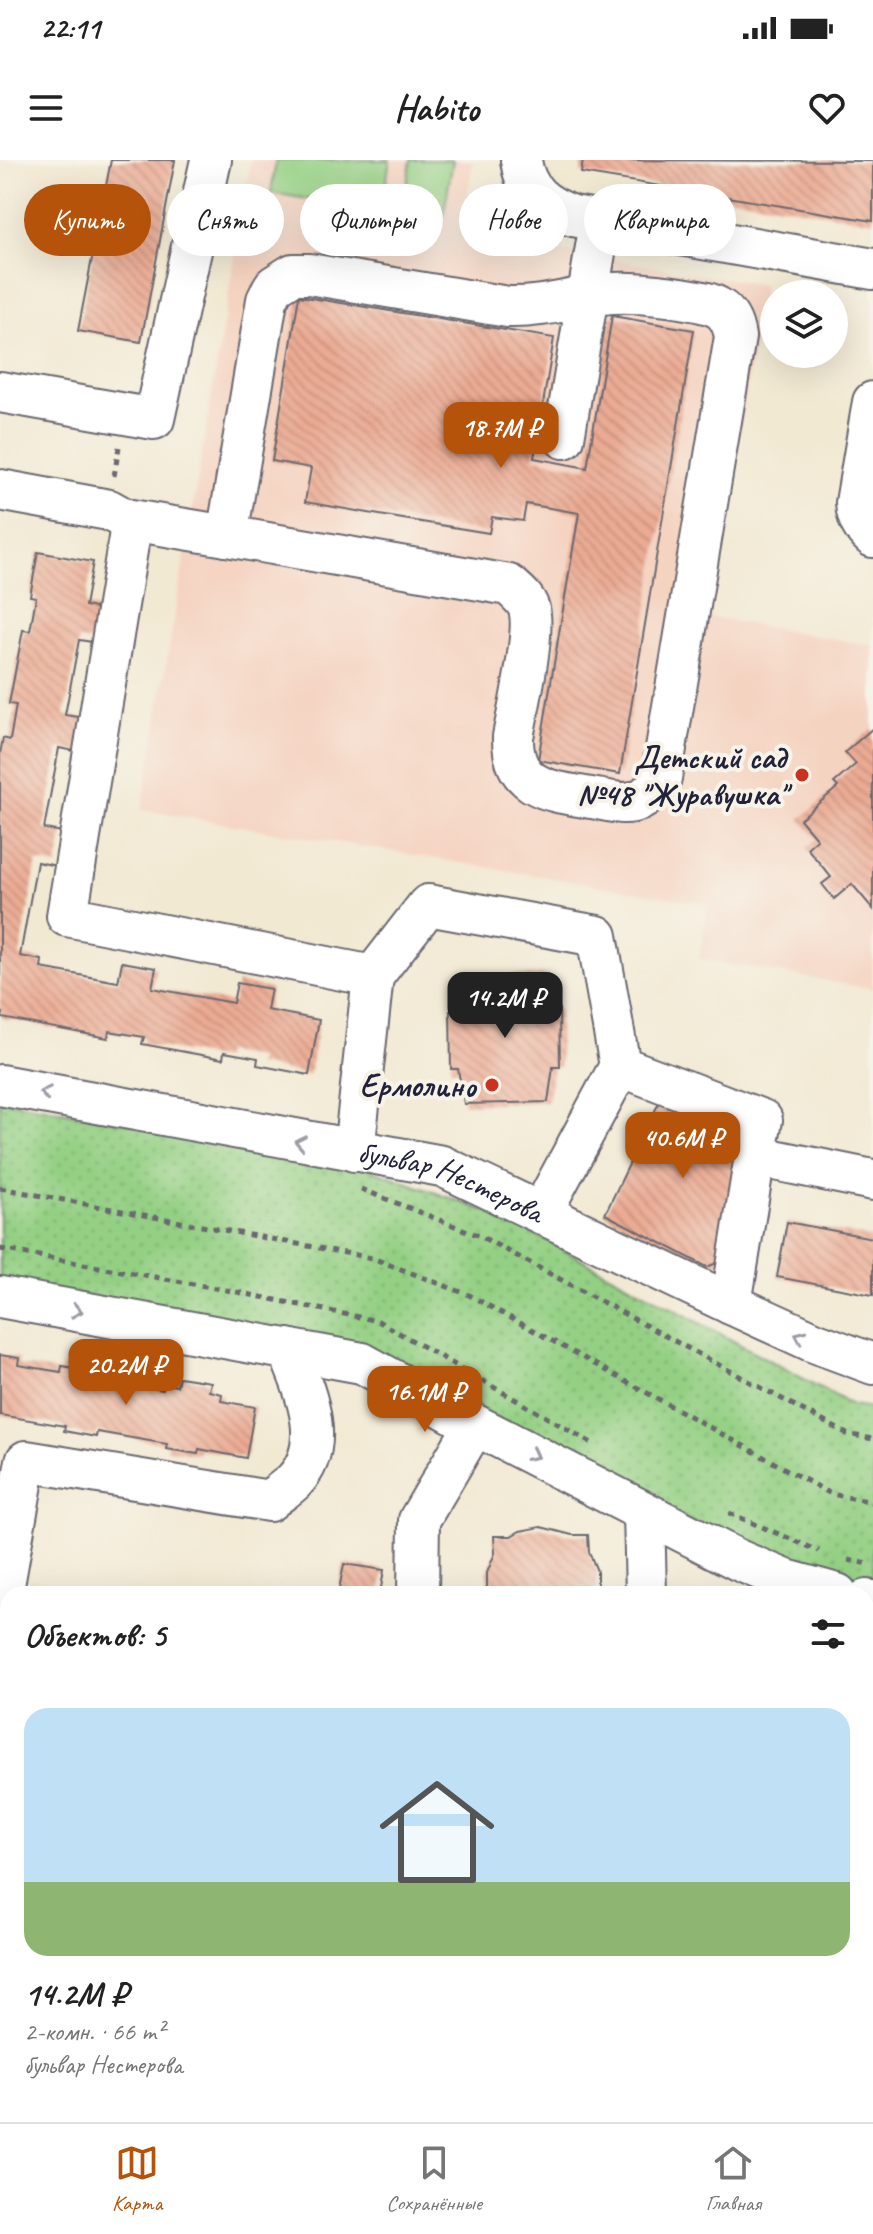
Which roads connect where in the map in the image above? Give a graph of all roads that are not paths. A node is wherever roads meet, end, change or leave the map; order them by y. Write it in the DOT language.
graph roads {
  1 [pos="211,160"];
  2 [pos="521,160"];
  3 [pos="584,218"];
  4 [pos="736,246"];
  5 [pos="595,256"];
  6 [pos="873,269"];
  7 [pos="588,296"];
  8 [pos="0,392"];
  9 [pos="873,402"];
  10 [pos="564,438"];
  11 [pos="0,490"];
  12 [pos="117,514"];
  13 [pos="227,536"];
  14 [pos="873,537"];
  15 [pos="373,976"];
  16 [pos="620,1066"];
  17 [pos="0,1085"];
  18 [pos="755,1156"];
  19 [pos="352,1169"];
  20 [pos="873,1180"];
  21 [pos="541,1213"];
  22 [pos="0,1297"];
  23 [pos="731,1304"];
  24 [pos="288,1349"];
  25 [pos="873,1364"];
  26 [pos="475,1425"];
  27 [pos="644,1513"];
  28 [pos="4,1586"];
  29 [pos="418,1586"];
  30 [pos="646,1586"];
  31 [pos="808,1586"];
  1 -- 8 [label="street"];
  2 -- 3 [label="street"];
  4 -- 6 [label="street"];
  5 -- 7 [label="street"];
  7 -- 10 [label="street"];
  7 -- 13 [label="street"];
  7 -- 13 [label="street"];
  9 -- 14 [label="street"];
  11 -- 12 [label="street"];
  12 -- 13 [label="street"];
  12 -- 15 [label="street"];
  15 -- 16 [label="street"];
  15 -- 19 [label="street"];
  16 -- 18 [label="street"];
  16 -- 21 [label="street"];
  19 -- 17 [label="street, бульвар Нестерова, one-way"];
  18 -- 20 [label="street"];
  18 -- 23 [label="street"];
  19 -- 21 [label="street, бульвар Нестерова"];
  21 -- 23 [label="street, бульвар Нестерова"];
  22 -- 24 [label="street, one-way"];
  25 -- 23 [label="street, бульвар Нестерова, one-way"];
  24 -- 26 [label="street"];
  24 -- 28 [label="street"];
  26 -- 27 [label="street, one-way"];
  26 -- 29 [label="street"];
  27 -- 30 [label="street"];
  27 -- 31 [label="street"];
}
